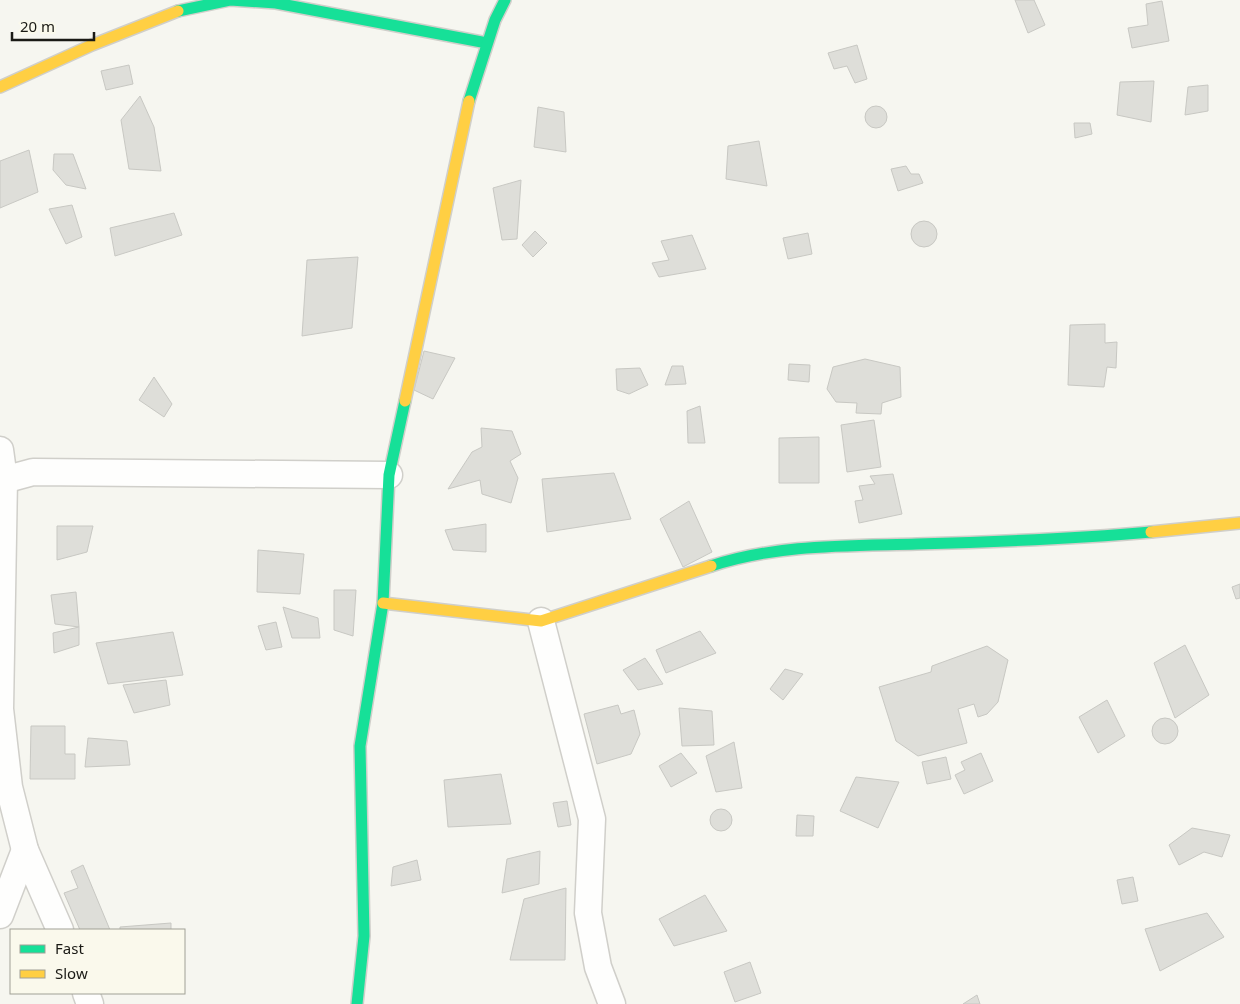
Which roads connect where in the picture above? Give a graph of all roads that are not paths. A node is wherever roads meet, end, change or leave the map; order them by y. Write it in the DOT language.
graph roads {
  1 [pos="505,0"];
  2 [pos="487,43"];
  3 [pos="0,87"];
  4 [pos="0,450"];
  5 [pos="389,474"];
  6 [pos="2,480"];
  7 [pos="1240,523"];
  8 [pos="383,603"];
  9 [pos="541,621"];
  10 [pos="25,850"];
  11 [pos="0,915"];
  12 [pos="60,929"];
  13 [pos="357,1004"];
  14 [pos="612,1004"];
  1 -- 2 [label="street"];
  2 -- 3 [label="street"];
  2 -- 5 [label="street"];
  4 -- 6 [label="street"];
  5 -- 6 [label="street"];
  5 -- 8 [label="street"];
  6 -- 10 [label="street"];
  7 -- 9 [label="street"];
  8 -- 9 [label="street"];
  8 -- 13 [label="street"];
  9 -- 14 [label="street"];
  10 -- 11 [label="street"];
  10 -- 12 [label="street"];
}
